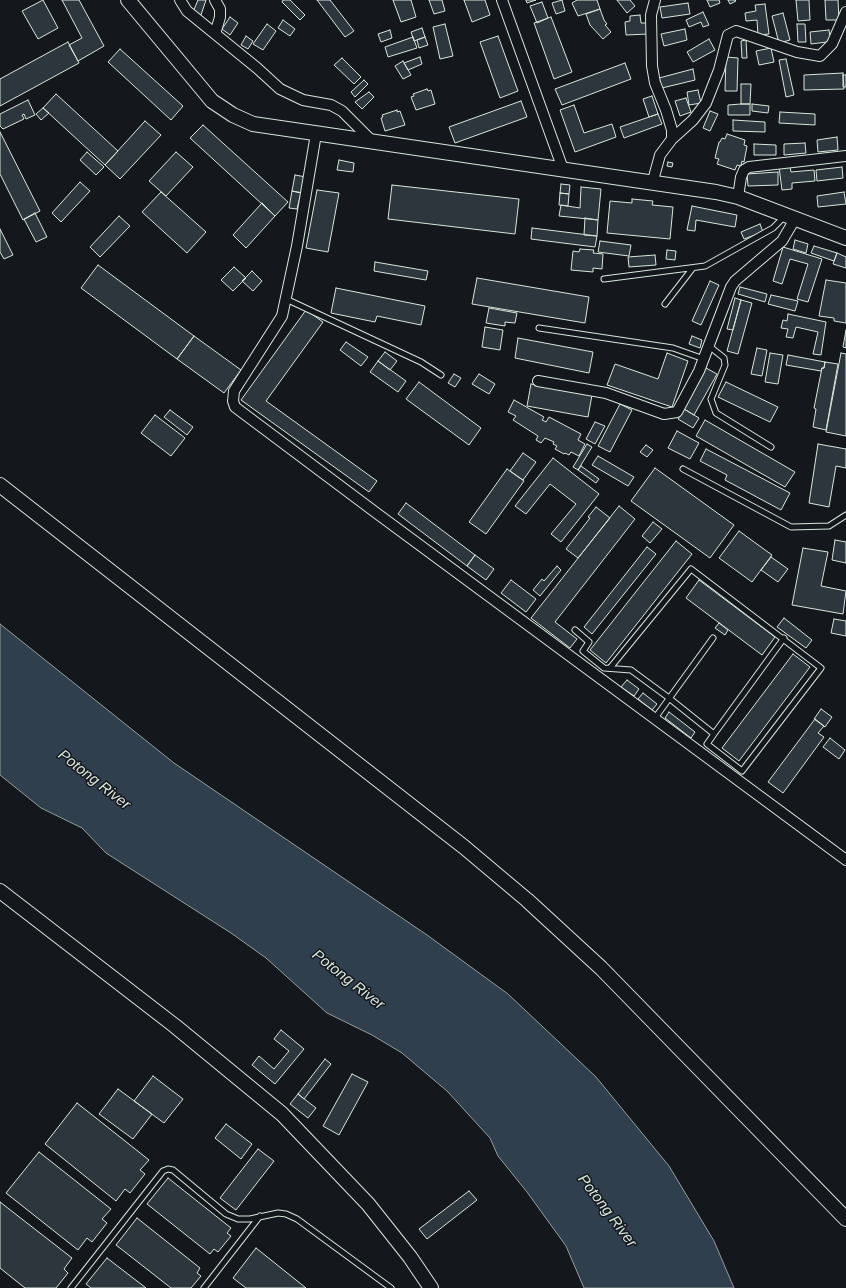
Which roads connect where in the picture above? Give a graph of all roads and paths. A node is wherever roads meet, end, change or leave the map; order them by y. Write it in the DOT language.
graph roads {
  1 [pos="128,0"];
  2 [pos="180,0"];
  3 [pos="215,0"];
  4 [pos="502,0"];
  5 [pos="655,0"];
  6 [pos="846,12"];
  7 [pos="214,34"];
  8 [pos="316,134"];
  9 [pos="672,139"];
  10 [pos="373,142"];
  11 [pos="846,156"];
  12 [pos="563,169"];
  13 [pos="652,184"];
  14 [pos="738,197"];
  15 [pos="791,217"];
  16 [pos="846,238"];
  17 [pos="692,269"];
  18 [pos="604,278"];
  19 [pos="286,299"];
  20 [pos="665,304"];
  21 [pos="539,328"];
  22 [pos="708,346"];
  23 [pos="704,360"];
  24 [pos="441,375"];
  25 [pos="538,380"];
  26 [pos="771,448"];
  27 [pos="683,469"];
  28 [pos="0,484"];
  29 [pos="846,515"];
  30 [pos="574,630"];
  31 [pos="713,638"];
  32 [pos="784,638"];
  33 [pos="610,668"];
  34 [pos="669,698"];
  35 [pos="655,718"];
  36 [pos="714,734"];
  37 [pos="846,860"];
  38 [pos="0,891"];
  39 [pos="260,1216"];
  40 [pos="846,1219"];
  41 [pos="71,1288"];
  42 [pos="204,1288"];
  43 [pos="391,1288"];
  44 [pos="431,1288"];
  1 -- 8 [label="street"];
  2 -- 7 [label="street"];
  3 -- 7 [label="street"];
  4 -- 12 [label="street"];
  5 -- 9 [label="street"];
  6 -- 9 [label="street"];
  7 -- 10 [label="street"];
  8 -- 10 [label="street"];
  8 -- 19 [label="street"];
  9 -- 13 [label="street"];
  10 -- 12 [label="street"];
  11 -- 14 [label="street"];
  12 -- 13 [label="street"];
  13 -- 14 [label="street"];
  14 -- 15 [label="street"];
  15 -- 16 [label="street"];
  15 -- 17 [label="lane"];
  15 -- 22 [label="street"];
  17 -- 18 [label="lane"];
  17 -- 20 [label="lane"];
  19 -- 24 [label="lane"];
  19 -- 35 [label="street"];
  21 -- 23 [label="lane"];
  22 -- 23 [label="street"];
  22 -- 26 [label="lane"];
  23 -- 25 [label="street"];
  27 -- 29 [label="lane"];
  28 -- 40 [label="street"];
  30 -- 33 [label="lane"];
  31 -- 34 [label="lane"];
  32 -- 33 [label="lane"];
  32 -- 36 [label="lane"];
  32 -- 36 [label="lane"];
  33 -- 34 [label="lane"];
  34 -- 35 [label="lane"];
  34 -- 36 [label="lane"];
  35 -- 37 [label="street"];
  38 -- 44 [label="street"];
  39 -- 41 [label="lane"];
  39 -- 42 [label="lane"];
  39 -- 43 [label="lane"];
}
